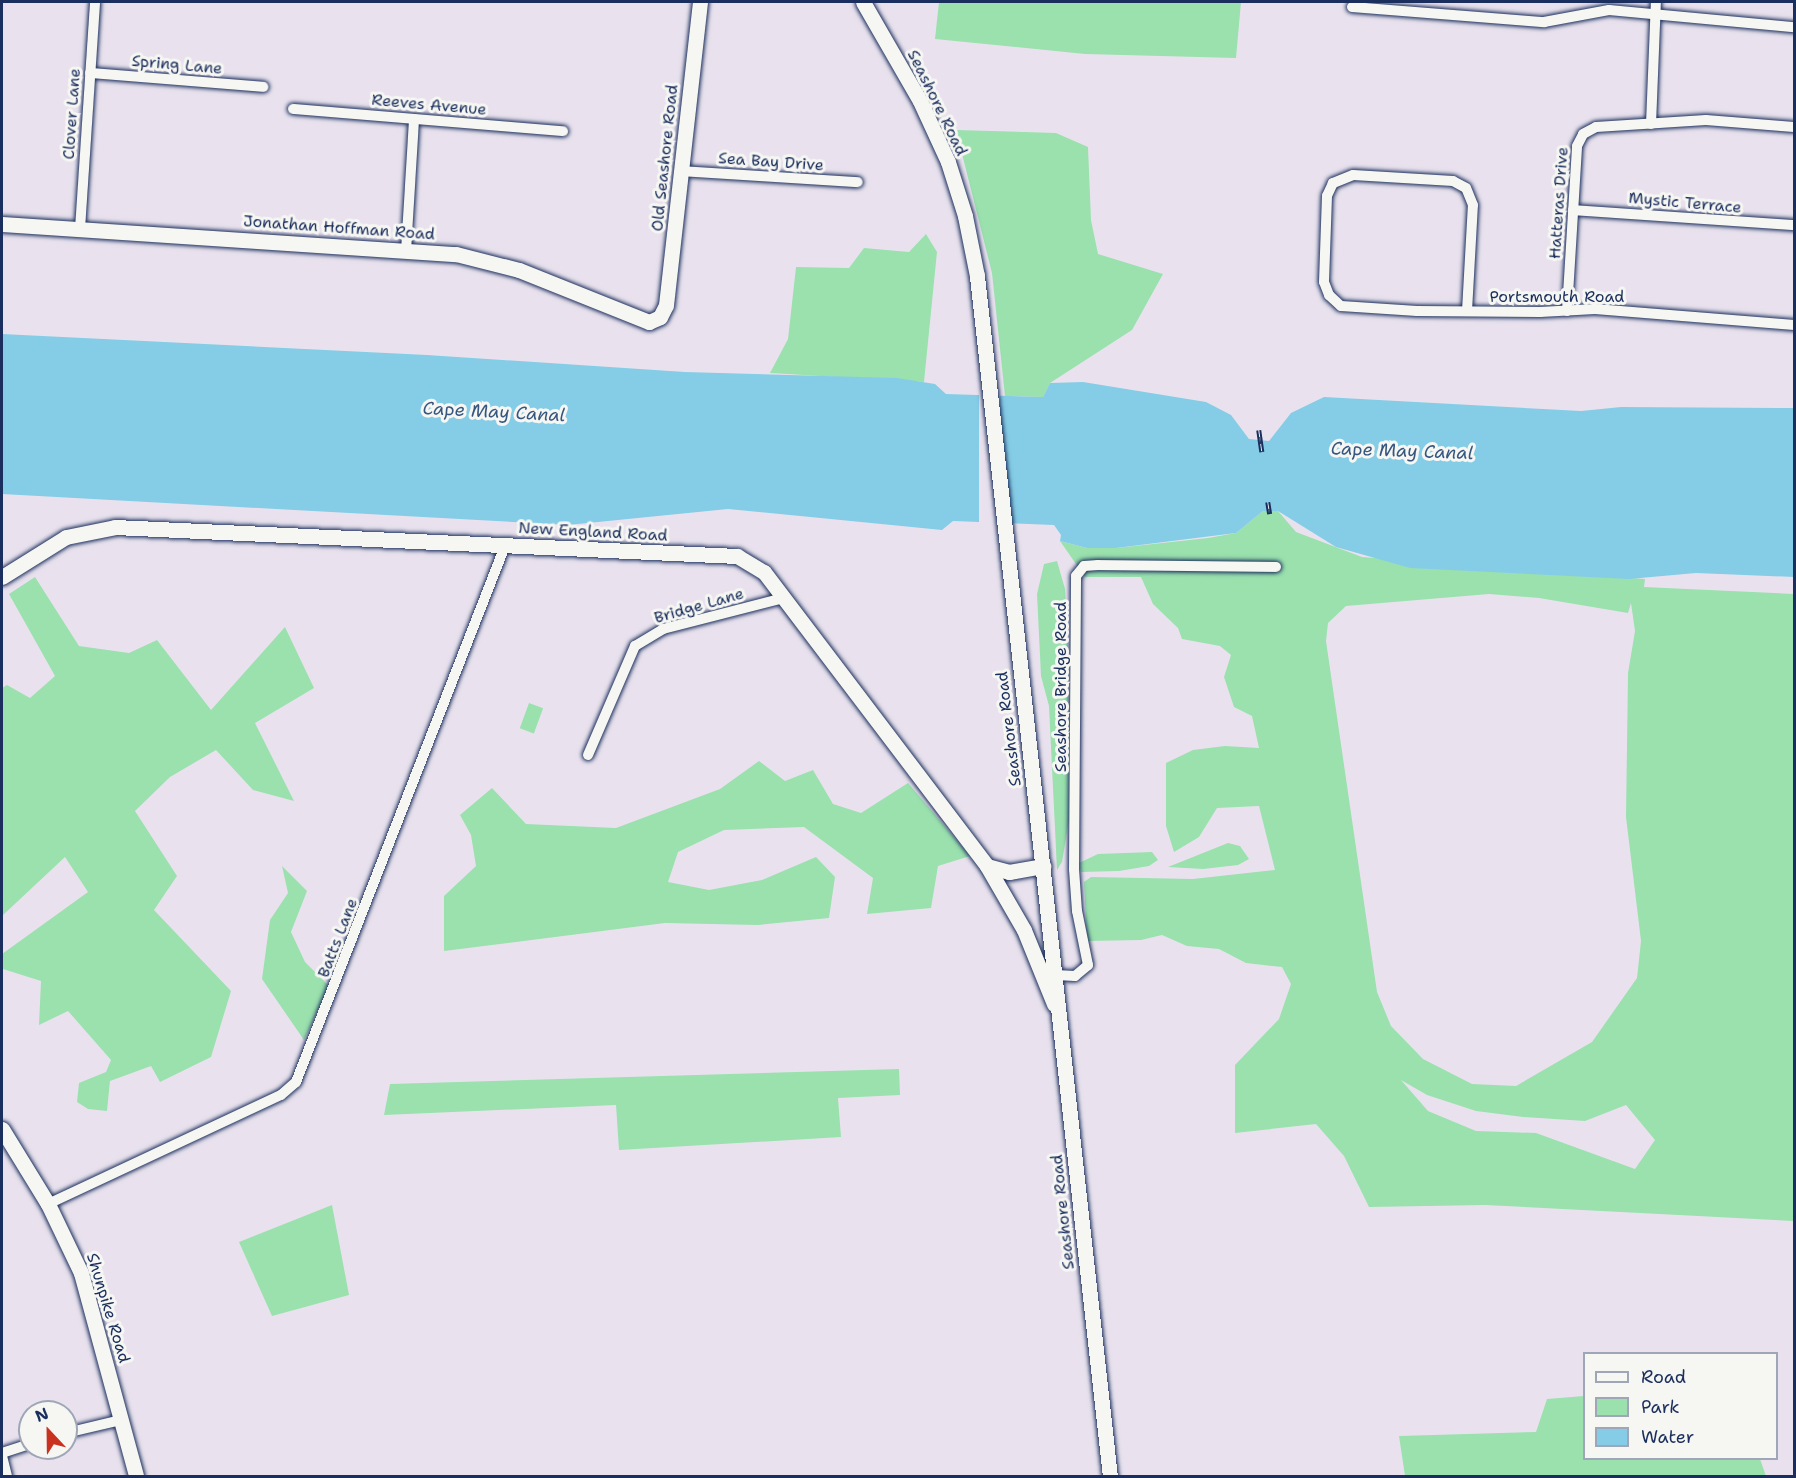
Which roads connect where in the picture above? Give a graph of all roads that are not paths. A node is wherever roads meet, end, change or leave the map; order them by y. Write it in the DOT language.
graph roads {
  1 [pos="94,2"];
  2 [pos="700,2"];
  3 [pos="863,2"];
  4 [pos="1352,7"];
  5 [pos="1656,7"];
  6 [pos="1794,27"];
  7 [pos="90,73"];
  8 [pos="263,87"];
  9 [pos="293,109"];
  10 [pos="414,119"];
  11 [pos="1652,124"];
  12 [pos="1794,127"];
  13 [pos="563,131"];
  14 [pos="681,171"];
  15 [pos="858,182"];
  16 [pos="1573,210"];
  17 [pos="2,224"];
  18 [pos="1794,225"];
  19 [pos="80,229"];
  20 [pos="406,252"];
  21 [pos="1467,311"];
  22 [pos="1567,311"];
  23 [pos="660,317"];
  24 [pos="1794,325"];
  25 [pos="505,546"];
  26 [pos="1276,567"];
  27 [pos="2,577"];
  28 [pos="784,598"];
  29 [pos="588,755"];
  30 [pos="987,866"];
  31 [pos="1043,866"];
  32 [pos="1056,975"];
  33 [pos="1060,1018"];
  34 [pos="2,1129"];
  35 [pos="48,1204"];
  36 [pos="121,1419"];
  37 [pos="78,1431"];
  38 [pos="18,1449"];
  39 [pos="2,1455"];
  40 [pos="7,1476"];
  41 [pos="135,1476"];
  42 [pos="1110,1476"];
  1 -- 7 [label="street, Clover Lane"];
  2 -- 14 [label="street, Old Seashore Road"];
  3 -- 31 [label="street, Seashore Road"];
  4 -- 5 [label="street"];
  5 -- 6 [label="street"];
  5 -- 11 [label="street"];
  7 -- 8 [label="street, Spring Lane"];
  7 -- 19 [label="street, Clover Lane"];
  9 -- 10 [label="street, Reeves Avenue"];
  10 -- 13 [label="street, Reeves Avenue"];
  10 -- 20 [label="street"];
  11 -- 12 [label="street, Hatteras Drive"];
  11 -- 16 [label="street, Hatteras Drive"];
  14 -- 15 [label="street, Sea Bay Drive"];
  14 -- 23 [label="street, Old Seashore Road"];
  16 -- 18 [label="street, Mystic Terrace"];
  16 -- 22 [label="street, Hatteras Drive"];
  17 -- 19 [label="street, Jonathan Hoffman Road"];
  19 -- 20 [label="street, Jonathan Hoffman Road"];
  20 -- 23 [label="street, Jonathan Hoffman Road"];
  21 -- 21 [label="street, Portsmouth Road"];
  21 -- 22 [label="street, Portsmouth Road"];
  22 -- 24 [label="street, Portsmouth Road"];
  25 -- 27 [label="street, New England Road"];
  25 -- 28 [label="street, New England Road"];
  25 -- 35 [label="street, Batts Lane"];
  26 -- 32 [label="street, Seashore Bridge Road"];
  28 -- 29 [label="street, Bridge Lane"];
  28 -- 30 [label="street, New England Road"];
  30 -- 31 [label="street"];
  30 -- 33 [label="street, New England Road"];
  31 -- 32 [label="street, Seashore Road"];
  32 -- 33 [label="street, Seashore Road"];
  33 -- 42 [label="street, Seashore Road"];
  34 -- 35 [label="street, Shunpike Road"];
  35 -- 36 [label="street, Shunpike Road"];
  36 -- 37 [label="street"];
  36 -- 41 [label="street, Shunpike Road"];
  38 -- 39 [label="street"];
  39 -- 40 [label="street"];
}
